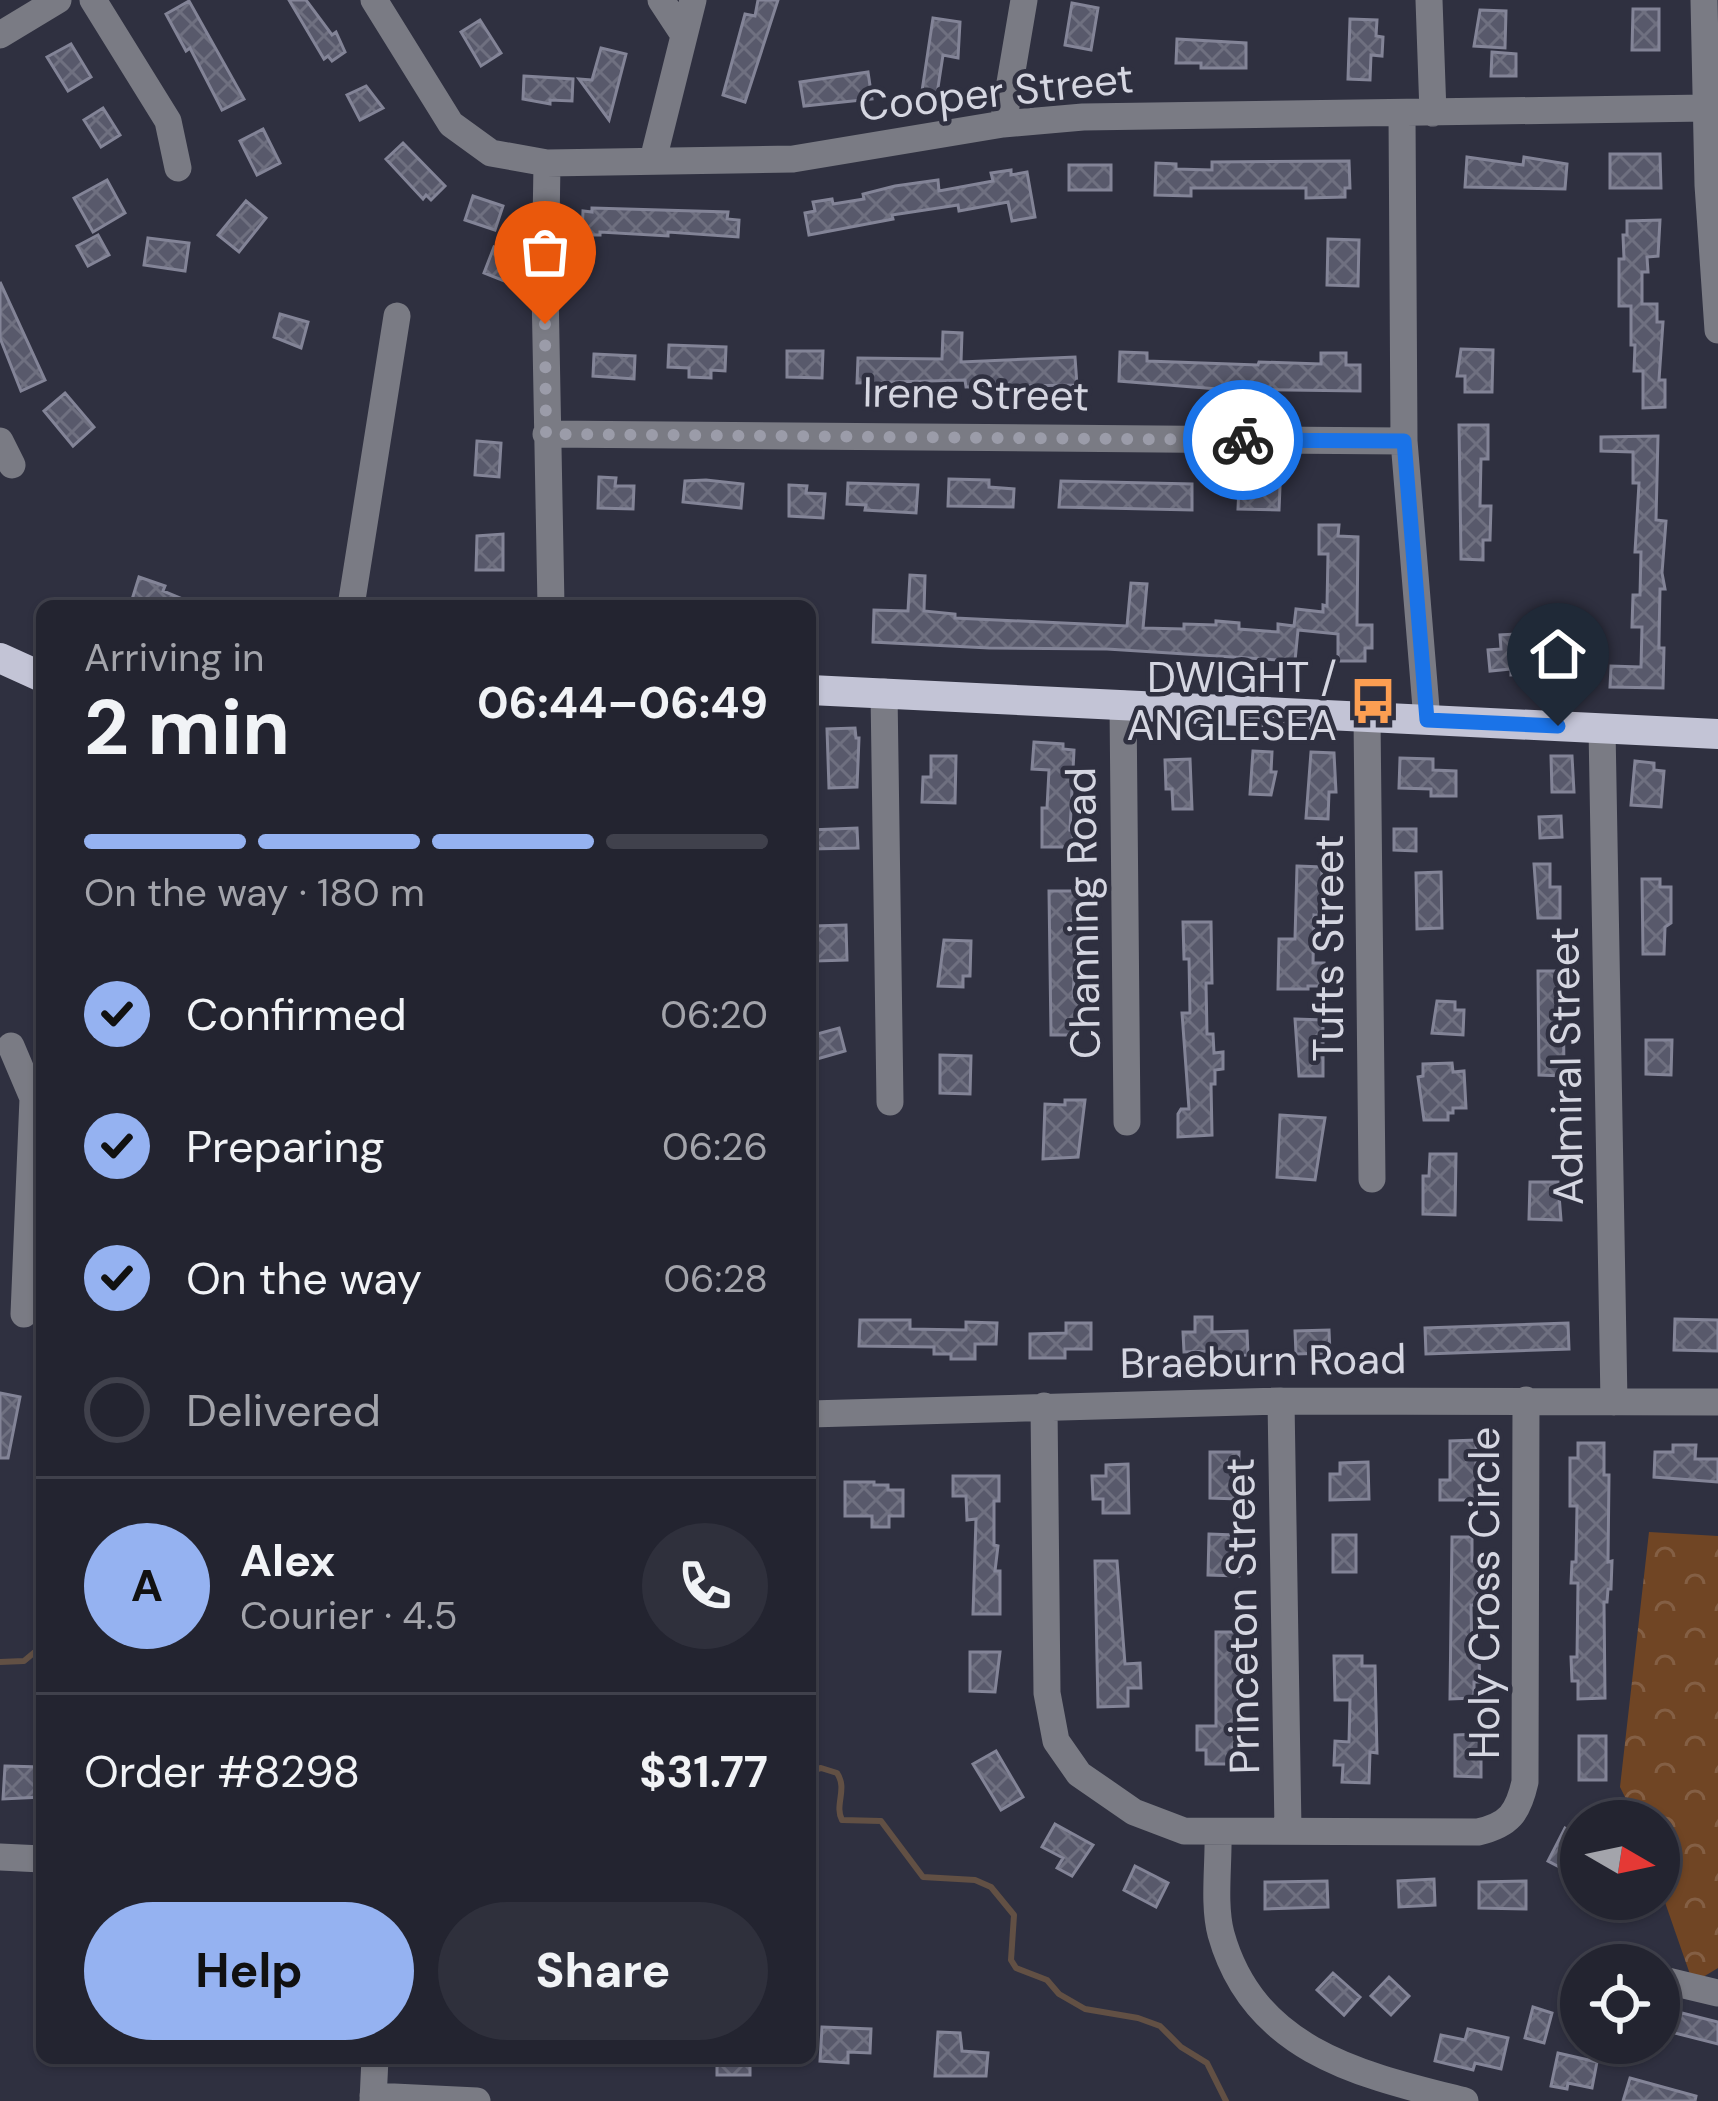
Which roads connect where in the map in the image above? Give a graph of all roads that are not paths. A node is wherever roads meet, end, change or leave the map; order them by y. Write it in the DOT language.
graph roads {
  1 [pos="58,0"];
  2 [pos="93,0"];
  3 [pos="374,0"];
  4 [pos="661,0"];
  5 [pos="693,0"];
  6 [pos="1024,0"];
  7 [pos="1429,0"];
  8 [pos="1704,0"];
  9 [pos="0,35"];
  10 [pos="684,35"];
  11 [pos="1706,108"];
  12 [pos="1433,113"];
  13 [pos="1402,114"];
  14 [pos="1003,124"];
  15 [pos="652,160"];
  16 [pos="548,163"];
  17 [pos="178,168"];
  18 [pos="1713,185"];
  19 [pos="398,316"];
  20 [pos="1718,330"];
  21 [pos="546,434"];
  22 [pos="1404,441"];
  23 [pos="352,600"];
  24 [pos="551,600"];
  25 [pos="0,658"];
  26 [pos="36,674"];
  27 [pos="816,690"];
  28 [pos="884,692"];
  29 [pos="1123,704"];
  30 [pos="1367,717"];
  31 [pos="1427,720"];
  32 [pos="1602,728"];
  33 [pos="1718,734"];
  34 [pos="11,1046"];
  35 [pos="890,1102"];
  36 [pos="1126,1122"];
  37 [pos="1372,1179"];
  38 [pos="22,1315"];
  39 [pos="1526,1400"];
  40 [pos="1280,1401"];
  41 [pos="1614,1402"];
  42 [pos="1718,1402"];
  43 [pos="1044,1406"];
  44 [pos="816,1414"];
  45 [pos="1288,1830"];
  46 [pos="1219,1833"];
  47 [pos="0,1857"];
  48 [pos="36,1859"];
  49 [pos="1680,1984"];
  50 [pos="1718,1993"];
  51 [pos="375,2064"];
  52 [pos="373,2098"];
  53 [pos="477,2101"];
  54 [pos="1465,2101"];
  1 -- 9 [label="street"];
  2 -- 17 [label="street"];
  3 -- 16 [label="street, Cooper Street"];
  4 -- 10 [label="street"];
  5 -- 10 [label="street"];
  6 -- 14 [label="street"];
  7 -- 12 [label="street"];
  8 -- 11 [label="street"];
  10 -- 15 [label="street"];
  11 -- 12 [label="street, Cooper Street"];
  11 -- 18 [label="street"];
  12 -- 13 [label="street, Cooper Street"];
  13 -- 14 [label="street, Cooper Street"];
  13 -- 22 [label="street"];
  14 -- 15 [label="street, Cooper Street"];
  15 -- 16 [label="street, Cooper Street"];
  16 -- 21 [label="street"];
  18 -- 20 [label="street"];
  19 -- 23 [label="street"];
  21 -- 22 [label="street, Irene Street"];
  21 -- 24 [label="street"];
  22 -- 31 [label="street"];
  25 -- 26 [label="main road"];
  27 -- 28 [label="main road"];
  28 -- 29 [label="main road"];
  28 -- 35 [label="street"];
  29 -- 30 [label="main road"];
  29 -- 36 [label="street, Channing Road"];
  30 -- 31 [label="main road"];
  30 -- 37 [label="street, Tufts Street"];
  31 -- 32 [label="main road"];
  32 -- 33 [label="main road"];
  32 -- 41 [label="street, Admiral Street"];
  34 -- 38 [label="street"];
  39 -- 40 [label="street, Braeburn Road"];
  39 -- 41 [label="street, Braeburn Road"];
  39 -- 45 [label="street, Holy Cross Circle"];
  40 -- 43 [label="street, Braeburn Road"];
  40 -- 45 [label="street, Princeton Street"];
  41 -- 42 [label="street, Braeburn Road"];
  43 -- 44 [label="street, Braeburn Road"];
  43 -- 46 [label="street, Holy Cross Circle"];
  45 -- 46 [label="street, Holy Cross Circle"];
  46 -- 54 [label="street"];
  47 -- 48 [label="street"];
  49 -- 50 [label="street"];
  51 -- 52 [label="street"];
  52 -- 53 [label="street"];
}
